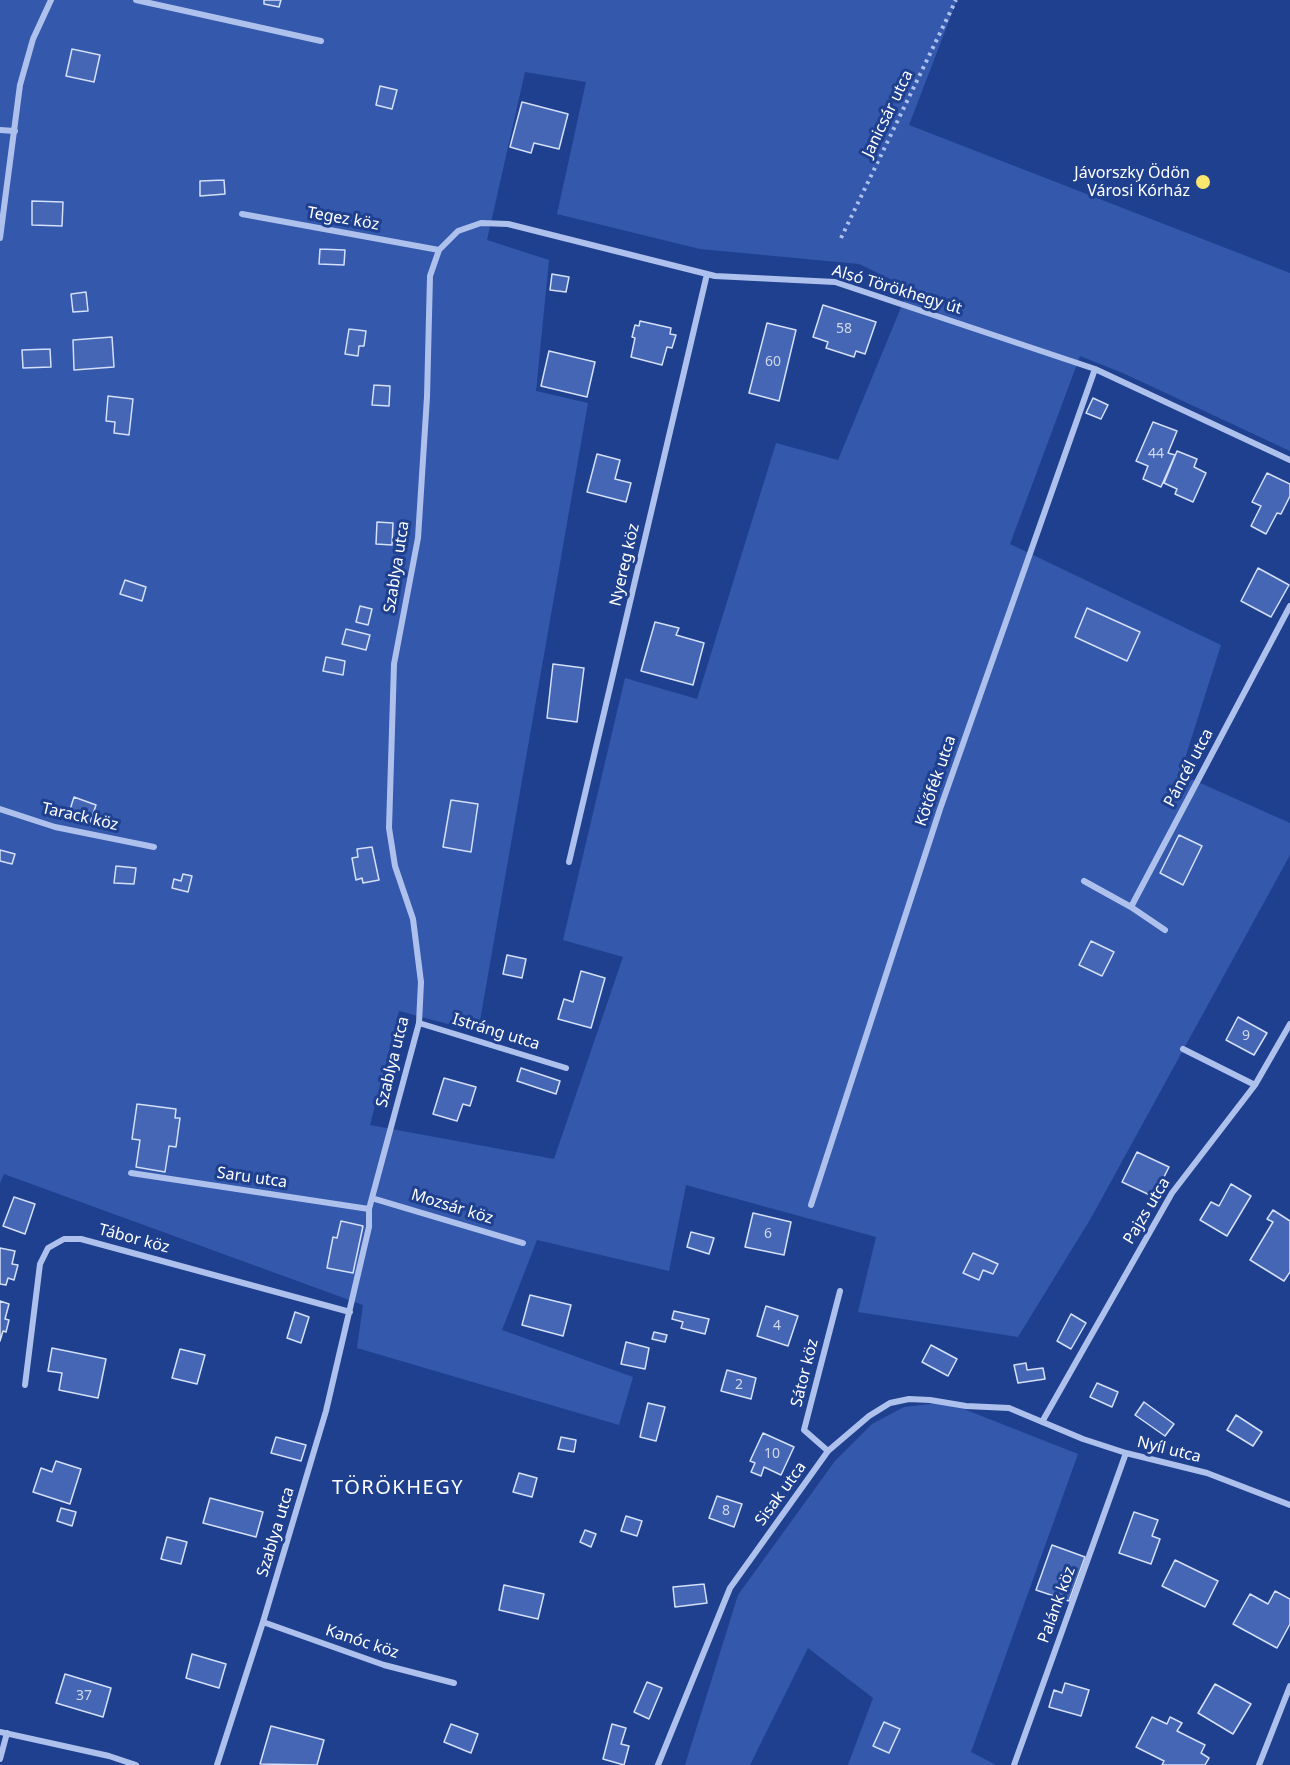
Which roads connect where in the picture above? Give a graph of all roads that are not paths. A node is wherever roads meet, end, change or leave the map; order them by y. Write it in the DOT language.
graph roads {
  1 [pos="51,0"];
  2 [pos="136,0"];
  3 [pos="321,41"];
  4 [pos="0,130"];
  5 [pos="15,131"];
  6 [pos="242,214"];
  7 [pos="0,238"];
  8 [pos="439,250"];
  9 [pos="707,274"];
  10 [pos="430,276"];
  11 [pos="1095,369"];
  12 [pos="1290,460"];
  13 [pos="1290,606"];
  14 [pos="0,809"];
  15 [pos="154,848"];
  16 [pos="569,862"];
  17 [pos="1084,881"];
  18 [pos="1131,907"];
  19 [pos="1165,930"];
  20 [pos="419,1023"];
  21 [pos="1290,1024"];
  22 [pos="1183,1049"];
  23 [pos="566,1068"];
  24 [pos="1255,1085"];
  25 [pos="131,1173"];
  26 [pos="372,1198"];
  27 [pos="811,1205"];
  28 [pos="369,1209"];
  29 [pos="523,1243"];
  30 [pos="840,1291"];
  31 [pos="350,1312"];
  32 [pos="25,1385"];
  33 [pos="1042,1422"];
  34 [pos="828,1451"];
  35 [pos="1126,1453"];
  36 [pos="1290,1505"];
  37 [pos="263,1622"];
  38 [pos="454,1683"];
  39 [pos="1290,1686"];
  40 [pos="3,1732"];
  41 [pos="0,1760"];
  42 [pos="136,1765"];
  43 [pos="217,1765"];
  44 [pos="658,1765"];
  45 [pos="1014,1765"];
  46 [pos="1259,1765"];
  1 -- 5 [label="street"];
  2 -- 3 [label="street"];
  4 -- 5 [label="street"];
  5 -- 7 [label="street"];
  6 -- 8 [label="street, Tegez köz"];
  8 -- 9 [label="street, Alsó Törökhegy út"];
  8 -- 10 [label="street, Alsó Törökhegy út"];
  9 -- 11 [label="street, Alsó Törökhegy út"];
  9 -- 16 [label="street, Nyereg köz"];
  10 -- 20 [label="street, Szablya utca"];
  11 -- 12 [label="street, Alsó Törökhegy út"];
  11 -- 27 [label="street, Kötőfék utca"];
  13 -- 18 [label="street, Páncél utca"];
  14 -- 15 [label="street, Tarack köz"];
  17 -- 18 [label="street"];
  18 -- 19 [label="street"];
  20 -- 23 [label="street, Istráng utca"];
  20 -- 26 [label="street, Szablya utca"];
  21 -- 24 [label="street, Pajzs utca"];
  22 -- 24 [label="street"];
  24 -- 33 [label="street, Pajzs utca"];
  25 -- 28 [label="street, Saru utca"];
  26 -- 28 [label="street, Szablya utca"];
  26 -- 29 [label="street, Mozsár köz"];
  28 -- 31 [label="street, Szablya utca"];
  30 -- 34 [label="street, Sátor köz"];
  31 -- 32 [label="street, Tábor köz"];
  31 -- 37 [label="street, Szablya utca"];
  33 -- 34 [label="street, Sisak utca"];
  33 -- 35 [label="street, Nyíl utca"];
  34 -- 44 [label="street, Sisak utca"];
  35 -- 36 [label="street, Nyíl utca"];
  35 -- 45 [label="street, Palánk köz"];
  37 -- 38 [label="street, Kanóc köz"];
  37 -- 43 [label="street, Szablya utca"];
  39 -- 46 [label="street"];
  40 -- 41 [label="street"];
  40 -- 42 [label="street"];
}
